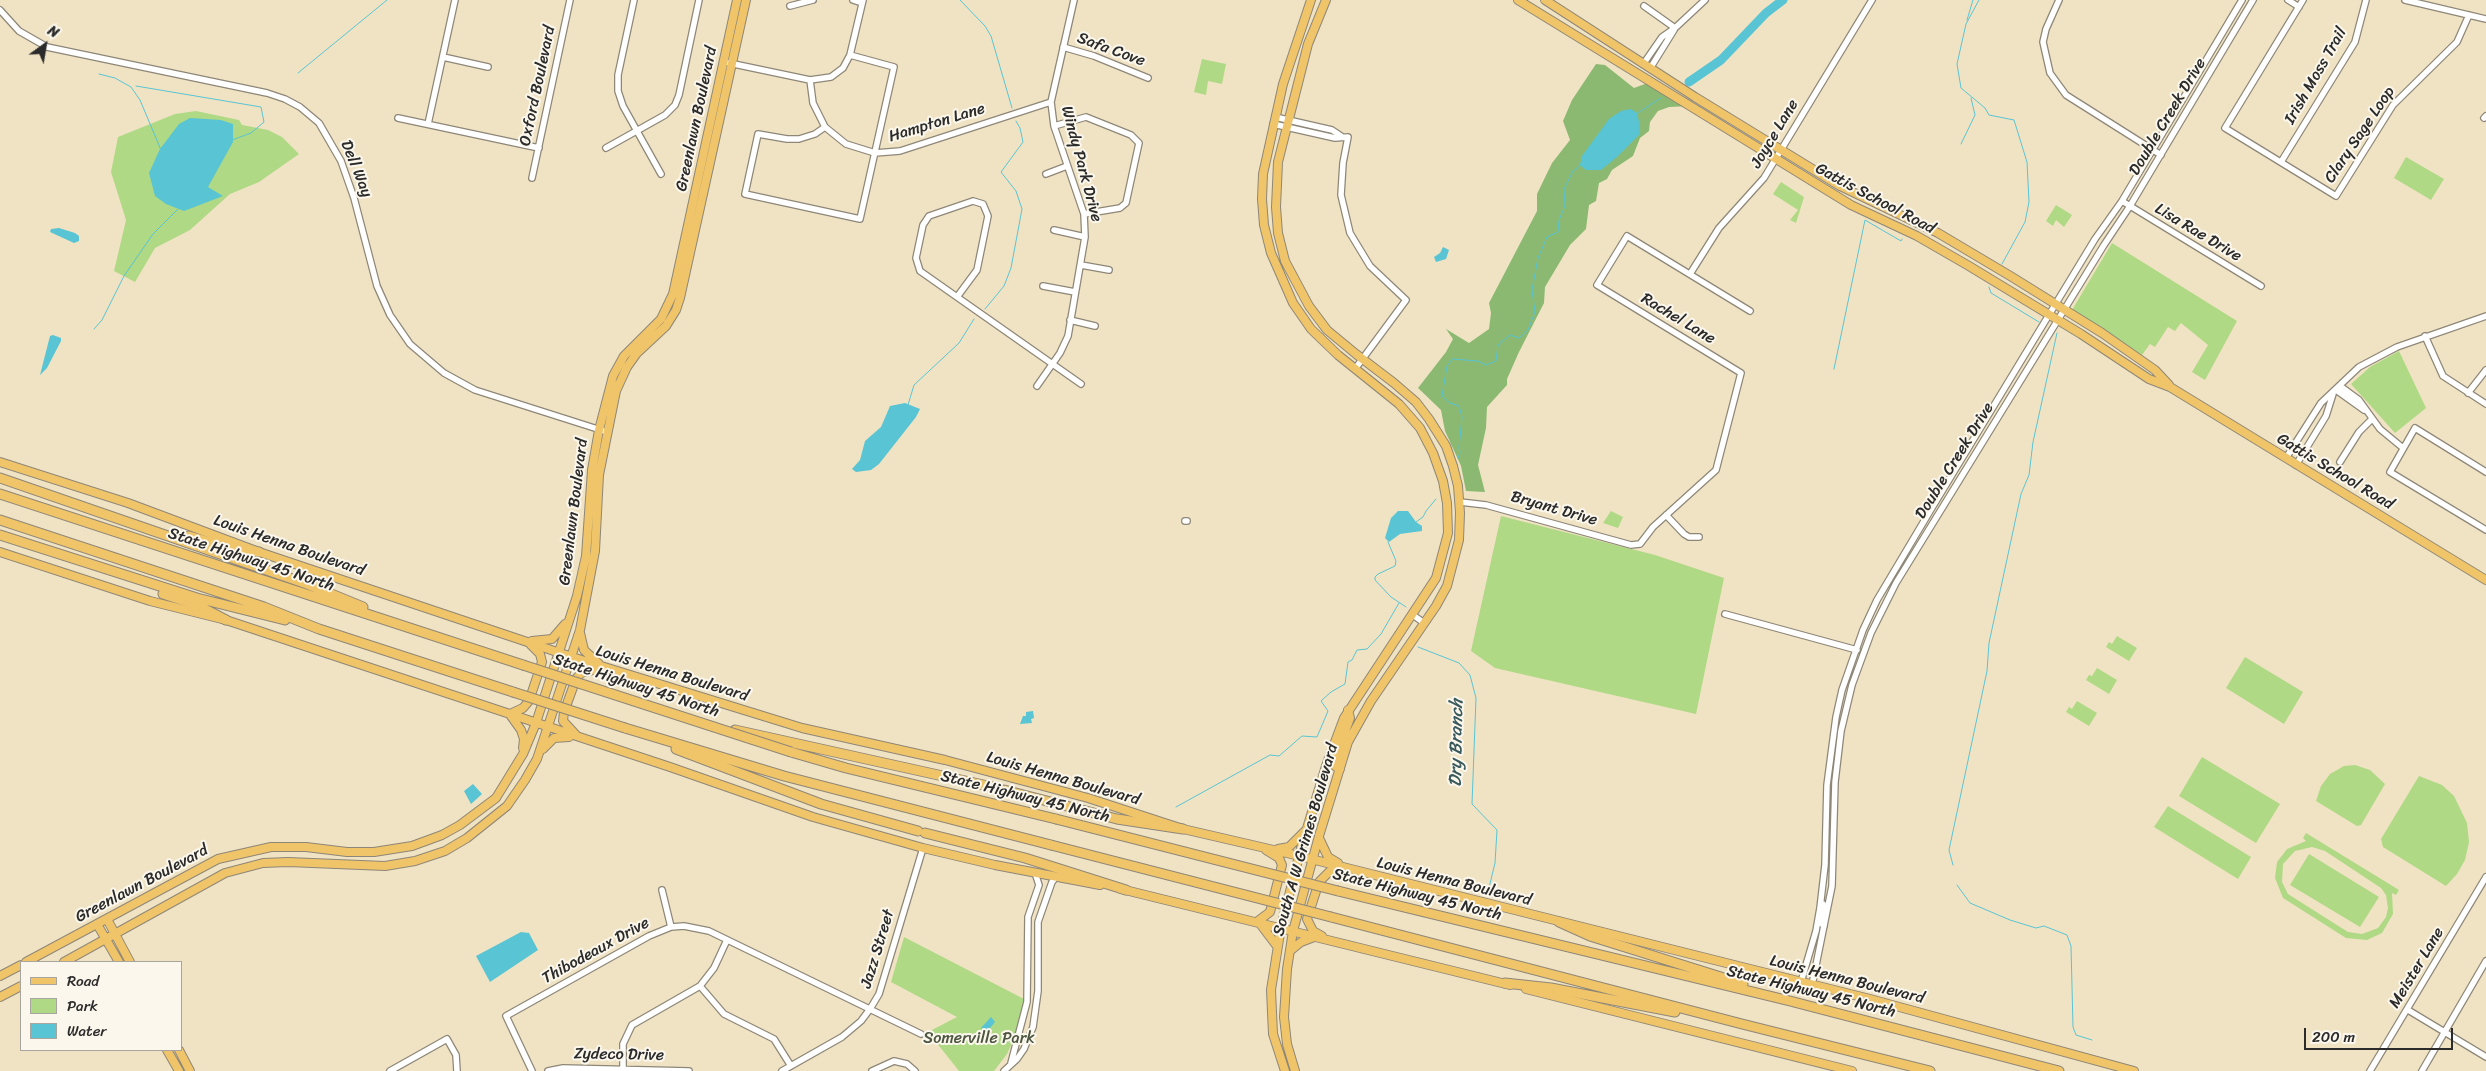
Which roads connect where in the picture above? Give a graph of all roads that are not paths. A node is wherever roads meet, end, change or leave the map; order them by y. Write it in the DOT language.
graph roads {
  1 [pos="455,0"];
  2 [pos="570,0"];
  3 [pos="634,0"];
  4 [pos="700,0"];
  5 [pos="737,0"];
  6 [pos="746,0"];
  7 [pos="813,0"];
  8 [pos="853,0"];
  9 [pos="1074,0"];
  10 [pos="1311,0"];
  11 [pos="1326,0"];
  12 [pos="1518,0"];
  13 [pos="1545,0"];
  14 [pos="1705,0"];
  15 [pos="1872,0"];
  16 [pos="2059,0"];
  17 [pos="2242,0"];
  18 [pos="2253,0"];
  19 [pos="2288,0"];
  20 [pos="2303,0"];
  21 [pos="2366,0"];
  22 [pos="2404,0"];
  23 [pos="862,2"];
  24 [pos="790,6"];
  25 [pos="1644,6"];
  26 [pos="2299,7"];
  27 [pos="0,10"];
  28 [pos="2469,15"];
  29 [pos="2486,19"];
  30 [pos="1675,28"];
  31 [pos="1063,47"];
  32 [pos="1596,48"];
  33 [pos="850,56"];
  34 [pos="442,57"];
  35 [pos="727,63"];
  36 [pos="1647,65"];
  37 [pos="488,67"];
  38 [pos="1148,78"];
  39 [pos="810,80"];
  40 [pos="1051,102"];
  41 [pos="398,118"];
  42 [pos="1274,121"];
  43 [pos="428,124"];
  44 [pos="1288,124"];
  45 [pos="1054,126"];
  46 [pos="825,127"];
  47 [pos="637,131"];
  48 [pos="539,148"];
  49 [pos="606,148"];
  50 [pos="2153,149"];
  51 [pos="1781,150"];
  52 [pos="876,154"];
  53 [pos="2161,154"];
  54 [pos="1775,159"];
  55 [pos="2281,162"];
  56 [pos="1067,166"];
  57 [pos="661,174"];
  58 [pos="1046,174"];
  59 [pos="532,178"];
  60 [pos="2122,201"];
  61 [pos="2130,206"];
  62 [pos="1084,214"];
  63 [pos="1054,230"];
  64 [pos="1086,237"];
  65 [pos="1081,265"];
  66 [pos="1109,270"];
  67 [pos="1690,274"];
  68 [pos="1043,286"];
  69 [pos="2261,286"];
  70 [pos="1075,292"];
  71 [pos="957,297"];
  72 [pos="2056,305"];
  73 [pos="2064,310"];
  74 [pos="1750,311"];
  75 [pos="2050,315"];
  76 [pos="2486,316"];
  77 [pos="1070,320"];
  78 [pos="2058,320"];
  79 [pos="1095,326"];
  80 [pos="2425,336"];
  81 [pos="1362,359"];
  82 [pos="1053,364"];
  83 [pos="1355,369"];
  84 [pos="2486,370"];
  85 [pos="1081,384"];
  86 [pos="1037,386"];
  87 [pos="2170,387"];
  88 [pos="2336,390"];
  89 [pos="2468,392"];
  90 [pos="2486,404"];
  91 [pos="2372,419"];
  92 [pos="603,431"];
  93 [pos="2403,448"];
  94 [pos="2286,458"];
  95 [pos="0,462"];
  96 [pos="2340,462"];
  97 [pos="2296,465"];
  98 [pos="2486,472"];
  99 [pos="0,476"];
  100 [pos="0,494"];
  101 [pos="1460,502"];
  102 [pos="1666,516"];
  103 [pos="0,520"];
  104 [pos="2486,530"];
  105 [pos="0,536"];
  106 [pos="1699,537"];
  107 [pos="1640,544"];
  108 [pos="0,552"];
  109 [pos="259,552"];
  110 [pos="586,556"];
  111 [pos="592,574"];
  112 [pos="2486,580"];
  113 [pos="571,613"];
  114 [pos="1725,614"];
  115 [pos="1413,615"];
  116 [pos="226,620"];
  117 [pos="392,621"];
  118 [pos="1424,623"];
  119 [pos="319,629"];
  120 [pos="580,630"];
  121 [pos="526,641"];
  122 [pos="1855,650"];
  123 [pos="1863,652"];
  124 [pos="559,653"];
  125 [pos="572,657"];
  126 [pos="603,667"];
  127 [pos="1348,710"];
  128 [pos="510,714"];
  129 [pos="536,723"];
  130 [pos="548,727"];
  131 [pos="624,728"];
  132 [pos="578,737"];
  133 [pos="792,748"];
  134 [pos="523,754"];
  135 [pos="537,759"];
  136 [pos="1340,769"];
  137 [pos="1183,829"];
  138 [pos="1306,830"];
  139 [pos="1318,836"];
  140 [pos="1260,847"];
  141 [pos="923,848"];
  142 [pos="327,849"];
  143 [pos="1274,850"];
  144 [pos="1299,856"];
  145 [pos="1312,859"];
  146 [pos="327,864"];
  147 [pos="1346,869"];
  148 [pos="1035,873"];
  149 [pos="1824,874"];
  150 [pos="1056,877"];
  151 [pos="2486,877"];
  152 [pos="662,890"];
  153 [pos="1126,890"];
  154 [pos="106,919"];
  155 [pos="1258,921"];
  156 [pos="1559,922"];
  157 [pos="97,924"];
  158 [pos="1281,926"];
  159 [pos="671,927"];
  160 [pos="1824,927"];
  161 [pos="1293,931"];
  162 [pos="115,934"];
  163 [pos="1315,937"];
  164 [pos="106,940"];
  165 [pos="727,940"];
  166 [pos="1328,940"];
  167 [pos="1277,946"];
  168 [pos="1290,951"];
  169 [pos="28,961"];
  170 [pos="66,961"];
  171 [pos="118,961"];
  172 [pos="129,961"];
  173 [pos="2486,961"];
  174 [pos="20,966"];
  175 [pos="1038,971"];
  176 [pos="1029,972"];
  177 [pos="0,976"];
  178 [pos="1272,978"];
  179 [pos="1801,982"];
  180 [pos="1506,983"];
  181 [pos="1812,985"];
  182 [pos="700,986"];
  183 [pos="20,987"];
  184 [pos="0,998"];
  185 [pos="1790,1001"];
  186 [pos="870,1009"];
  187 [pos="2408,1010"];
  188 [pos="1284,1018"];
  189 [pos="1742,1024"];
  190 [pos="2445,1032"];
  191 [pos="921,1034"];
  192 [pos="168,1051"];
  193 [pos="180,1051"];
  194 [pos="2486,1057"];
  195 [pos="1011,1063"];
  196 [pos="791,1066"];
  197 [pos="623,1069"];
  198 [pos="178,1071"];
  199 [pos="190,1071"];
  200 [pos="390,1071"];
  201 [pos="457,1071"];
  202 [pos="532,1071"];
  203 [pos="548,1071"];
  204 [pos="689,1071"];
  205 [pos="782,1071"];
  206 [pos="872,1071"];
  207 [pos="915,1071"];
  208 [pos="1004,1071"];
  209 [pos="1286,1071"];
  210 [pos="1295,1071"];
  211 [pos="1852,1071"];
  212 [pos="1930,1071"];
  213 [pos="2058,1071"];
  214 [pos="2134,1071"];
  215 [pos="2370,1071"];
  216 [pos="2422,1071"];
  1 -- 34 [label="street"];
  2 -- 48 [label="street, Oxford Boulevard"];
  3 -- 47 [label="street"];
  4 -- 47 [label="street"];
  5 -- 35 [label="main road, Greenlawn Boulevard"];
  6 -- 35 [label="main road, Greenlawn Boulevard"];
  7 -- 24 [label="street"];
  8 -- 23 [label="street"];
  9 -- 31 [label="street, Windy Park Drive"];
  10 -- 42 [label="main road, South A W Grimes Boulevard"];
  11 -- 44 [label="main road, South A W Grimes Boulevard"];
  12 -- 32 [label="main road, Gattis School Road"];
  13 -- 36 [label="main road, Gattis School Road"];
  14 -- 30 [label="street"];
  15 -- 51 [label="street, Joyce Lane"];
  16 -- 50 [label="street"];
  17 -- 50 [label="street, Double Creek Drive"];
  18 -- 53 [label="street, Double Creek Drive"];
  19 -- 26 [label="street"];
  20 -- 26 [label="street, Clary Sage Loop"];
  21 -- 55 [label="street, Irish Moss Trail"];
  22 -- 28 [label="street"];
  23 -- 33 [label="street"];
  25 -- 30 [label="street"];
  26 -- 55 [label="street, Clary Sage Loop"];
  27 -- 92 [label="street, Dell Way"];
  28 -- 29 [label="street"];
  28 -- 55 [label="street, Clary Sage Loop"];
  30 -- 36 [label="street"];
  31 -- 38 [label="street, Safa Cove"];
  31 -- 40 [label="street, Windy Park Drive"];
  32 -- 36 [label="main road"];
  32 -- 54 [label="main road, Gattis School Road"];
  33 -- 39 [label="street"];
  33 -- 52 [label="street"];
  34 -- 37 [label="street"];
  34 -- 43 [label="street"];
  35 -- 39 [label="street"];
  35 -- 92 [label="main road, Greenlawn Boulevard"];
  36 -- 51 [label="main road, Gattis School Road"];
  39 -- 46 [label="street, Hampton Lane"];
  40 -- 45 [label="street, Windy Park Drive"];
  40 -- 52 [label="street, Hampton Lane"];
  41 -- 43 [label="street"];
  42 -- 44 [label="street"];
  42 -- 83 [label="main road, South A W Grimes Boulevard"];
  43 -- 48 [label="street"];
  44 -- 81 [label="main road, South A W Grimes Boulevard"];
  44 -- 81 [label="street"];
  45 -- 56 [label="street, Windy Park Drive"];
  45 -- 62 [label="street"];
  46 -- 52 [label="street, Hampton Lane"];
  46 -- 52 [label="street"];
  47 -- 49 [label="street"];
  47 -- 57 [label="street"];
  48 -- 59 [label="street, Oxford Boulevard"];
  50 -- 53 [label="street"];
  50 -- 60 [label="street, Double Creek Drive"];
  51 -- 54 [label="street, Joyce Lane"];
  51 -- 72 [label="main road, Gattis School Road"];
  53 -- 61 [label="street, Double Creek Drive"];
  54 -- 67 [label="street, Joyce Lane"];
  54 -- 75 [label="main road, Gattis School Road"];
  56 -- 58 [label="street"];
  56 -- 62 [label="street, Windy Park Drive"];
  60 -- 61 [label="street, Lisa Rae Drive"];
  60 -- 72 [label="street, Double Creek Drive"];
  61 -- 69 [label="street, Lisa Rae Drive"];
  61 -- 73 [label="street, Double Creek Drive"];
  62 -- 64 [label="street, Windy Park Drive"];
  63 -- 64 [label="street"];
  64 -- 65 [label="street, Windy Park Drive"];
  65 -- 66 [label="street"];
  65 -- 70 [label="street, Windy Park Drive"];
  67 -- 74 [label="street, Rachel Lane"];
  67 -- 102 [label="street, Rachel Lane"];
  68 -- 70 [label="street"];
  70 -- 77 [label="street, Windy Park Drive"];
  71 -- 71 [label="street"];
  71 -- 82 [label="street"];
  72 -- 73 [label="main road, Gattis School Road"];
  72 -- 75 [label="street, Double Creek Drive"];
  73 -- 78 [label="street, Double Creek Drive"];
  73 -- 87 [label="main road, Gattis School Road"];
  75 -- 78 [label="main road, Gattis School Road"];
  75 -- 122 [label="street, Double Creek Drive"];
  76 -- 80 [label="street"];
  77 -- 79 [label="street"];
  77 -- 82 [label="street, Windy Park Drive"];
  78 -- 87 [label="main road, Gattis School Road"];
  78 -- 123 [label="street, Double Creek Drive"];
  80 -- 88 [label="street"];
  80 -- 89 [label="street"];
  81 -- 83 [label="street"];
  81 -- 101 [label="main road, South A W Grimes Boulevard"];
  82 -- 85 [label="street"];
  82 -- 86 [label="street, Windy Park Drive"];
  83 -- 115 [label="main road, South A W Grimes Boulevard"];
  84 -- 89 [label="street"];
  87 -- 94 [label="main road, Gattis School Road"];
  88 -- 91 [label="street"];
  88 -- 94 [label="street"];
  88 -- 97 [label="street"];
  89 -- 90 [label="street"];
  91 -- 93 [label="street"];
  91 -- 96 [label="street"];
  92 -- 110 [label="main road, Greenlawn Boulevard"];
  92 -- 111 [label="main road, Greenlawn Boulevard"];
  93 -- 98 [label="street"];
  93 -- 104 [label="street"];
  94 -- 97 [label="main road, Gattis School Road"];
  95 -- 109 [label="main road, Louis Henna Boulevard"];
  97 -- 112 [label="main road, Gattis School Road"];
  99 -- 109 [label="highway"];
  99 -- 117 [label="highway"];
  100 -- 117 [label="highway, State Highway 45 North"];
  101 -- 107 [label="street, Bryant Drive"];
  101 -- 118 [label="main road, South A W Grimes Boulevard"];
  102 -- 106 [label="street"];
  102 -- 107 [label="street, Rachel Lane"];
  103 -- 119 [label="highway"];
  105 -- 116 [label="highway"];
  105 -- 119 [label="highway"];
  108 -- 116 [label="main road"];
  109 -- 121 [label="main road, Louis Henna Boulevard"];
  110 -- 111 [label="main road"];
  110 -- 113 [label="main road, Greenlawn Boulevard"];
  111 -- 120 [label="main road, Greenlawn Boulevard"];
  113 -- 121 [label="main road"];
  113 -- 124 [label="main road, Greenlawn Boulevard"];
  114 -- 122 [label="street"];
  115 -- 118 [label="street"];
  115 -- 127 [label="main road, South A W Grimes Boulevard"];
  116 -- 128 [label="main road"];
  117 -- 133 [label="highway, State Highway 45 North, bridge"];
  118 -- 136 [label="main road, South A W Grimes Boulevard"];
  119 -- 131 [label="highway, bridge"];
  120 -- 125 [label="main road, Greenlawn Boulevard"];
  120 -- 126 [label="main road"];
  121 -- 124 [label="main road, Louis Henna Boulevard"];
  121 -- 128 [label="main road"];
  122 -- 123 [label="street"];
  122 -- 149 [label="street, Double Creek Drive"];
  123 -- 160 [label="street, Double Creek Drive"];
  124 -- 125 [label="main road, Louis Henna Boulevard"];
  124 -- 129 [label="main road, Greenlawn Boulevard"];
  125 -- 126 [label="main road, Louis Henna Boulevard"];
  125 -- 130 [label="main road, Greenlawn Boulevard"];
  126 -- 132 [label="main road"];
  126 -- 137 [label="main road, Louis Henna Boulevard"];
  127 -- 136 [label="main road"];
  127 -- 138 [label="main road, South A W Grimes Boulevard"];
  128 -- 129 [label="main road"];
  128 -- 134 [label="main road"];
  129 -- 130 [label="main road"];
  129 -- 134 [label="main road, Greenlawn Boulevard"];
  130 -- 132 [label="main road"];
  130 -- 135 [label="main road, Greenlawn Boulevard"];
  131 -- 153 [label="highway"];
  131 -- 189 [label="highway, bridge"];
  132 -- 135 [label="main road"];
  132 -- 141 [label="main road"];
  133 -- 137 [label="highway"];
  133 -- 185 [label="highway, State Highway 45 North, bridge"];
  134 -- 142 [label="main road, Greenlawn Boulevard"];
  135 -- 146 [label="main road, Greenlawn Boulevard"];
  136 -- 139 [label="main road, South A W Grimes Boulevard"];
  137 -- 140 [label="main road, Louis Henna Boulevard"];
  138 -- 143 [label="main road"];
  138 -- 144 [label="main road, South A W Grimes Boulevard"];
  139 -- 145 [label="main road, South A W Grimes Boulevard"];
  139 -- 147 [label="main road"];
  140 -- 143 [label="main road, Louis Henna Boulevard"];
  140 -- 155 [label="main road"];
  141 -- 148 [label="main road"];
  141 -- 186 [label="street, Jazz Street"];
  142 -- 146 [label="main road"];
  142 -- 154 [label="main road, Greenlawn Boulevard"];
  143 -- 144 [label="main road, Louis Henna Boulevard"];
  144 -- 145 [label="main road, Louis Henna Boulevard"];
  144 -- 158 [label="main road, South A W Grimes Boulevard"];
  145 -- 147 [label="main road, Louis Henna Boulevard"];
  145 -- 161 [label="main road, South A W Grimes Boulevard"];
  146 -- 162 [label="main road, Greenlawn Boulevard"];
  147 -- 156 [label="main road, Louis Henna Boulevard"];
  147 -- 166 [label="main road"];
  148 -- 150 [label="main road"];
  148 -- 176 [label="street"];
  149 -- 160 [label="street"];
  149 -- 179 [label="street, Double Creek Drive"];
  150 -- 153 [label="main road"];
  150 -- 175 [label="street"];
  151 -- 187 [label="street, Meister Lane"];
  152 -- 159 [label="street"];
  153 -- 155 [label="main road"];
  154 -- 157 [label="main road, Greenlawn Boulevard"];
  154 -- 162 [label="main road"];
  155 -- 158 [label="main road"];
  155 -- 167 [label="main road"];
  156 -- 179 [label="main road, Louis Henna Boulevard"];
  156 -- 185 [label="highway"];
  157 -- 164 [label="main road"];
  157 -- 169 [label="main road, Greenlawn Boulevard"];
  158 -- 161 [label="main road"];
  158 -- 167 [label="main road, South A W Grimes Boulevard"];
  159 -- 165 [label="street, Thibodeaux Drive"];
  159 -- 202 [label="street, Thibodeaux Drive"];
  160 -- 181 [label="street, Double Creek Drive"];
  161 -- 163 [label="main road"];
  161 -- 168 [label="main road, South A W Grimes Boulevard"];
  162 -- 164 [label="main road, Greenlawn Boulevard"];
  162 -- 172 [label="main road"];
  163 -- 166 [label="main road"];
  163 -- 168 [label="main road"];
  164 -- 170 [label="main road, Greenlawn Boulevard"];
  164 -- 171 [label="main road"];
  165 -- 182 [label="street"];
  165 -- 186 [label="street, Thibodeaux Drive"];
  166 -- 180 [label="main road"];
  167 -- 178 [label="main road, South A W Grimes Boulevard"];
  168 -- 188 [label="main road, South A W Grimes Boulevard"];
  173 -- 190 [label="street"];
  174 -- 177 [label="main road"];
  175 -- 176 [label="street"];
  175 -- 195 [label="street"];
  176 -- 195 [label="street"];
  178 -- 188 [label="main road"];
  178 -- 209 [label="main road, South A W Grimes Boulevard"];
  179 -- 181 [label="main road, Louis Henna Boulevard"];
  180 -- 189 [label="highway"];
  180 -- 211 [label="main road"];
  181 -- 214 [label="main road, Louis Henna Boulevard"];
  182 -- 196 [label="street"];
  182 -- 197 [label="street"];
  183 -- 184 [label="main road"];
  185 -- 213 [label="highway, State Highway 45 North"];
  186 -- 191 [label="street, Thibodeaux Drive"];
  186 -- 196 [label="street, Jazz Street"];
  187 -- 190 [label="street"];
  187 -- 215 [label="street, Meister Lane"];
  188 -- 210 [label="main road, South A W Grimes Boulevard"];
  189 -- 212 [label="highway"];
  190 -- 194 [label="street"];
  190 -- 216 [label="street"];
  192 -- 198 [label="main road"];
  193 -- 199 [label="main road"];
  195 -- 208 [label="street"];
  196 -- 205 [label="street, Jazz Street"];
  197 -- 203 [label="street, Zydeco Drive"];
  197 -- 204 [label="street, Zydeco Drive"];
  200 -- 201 [label="street"];
  206 -- 207 [label="street"];
}
